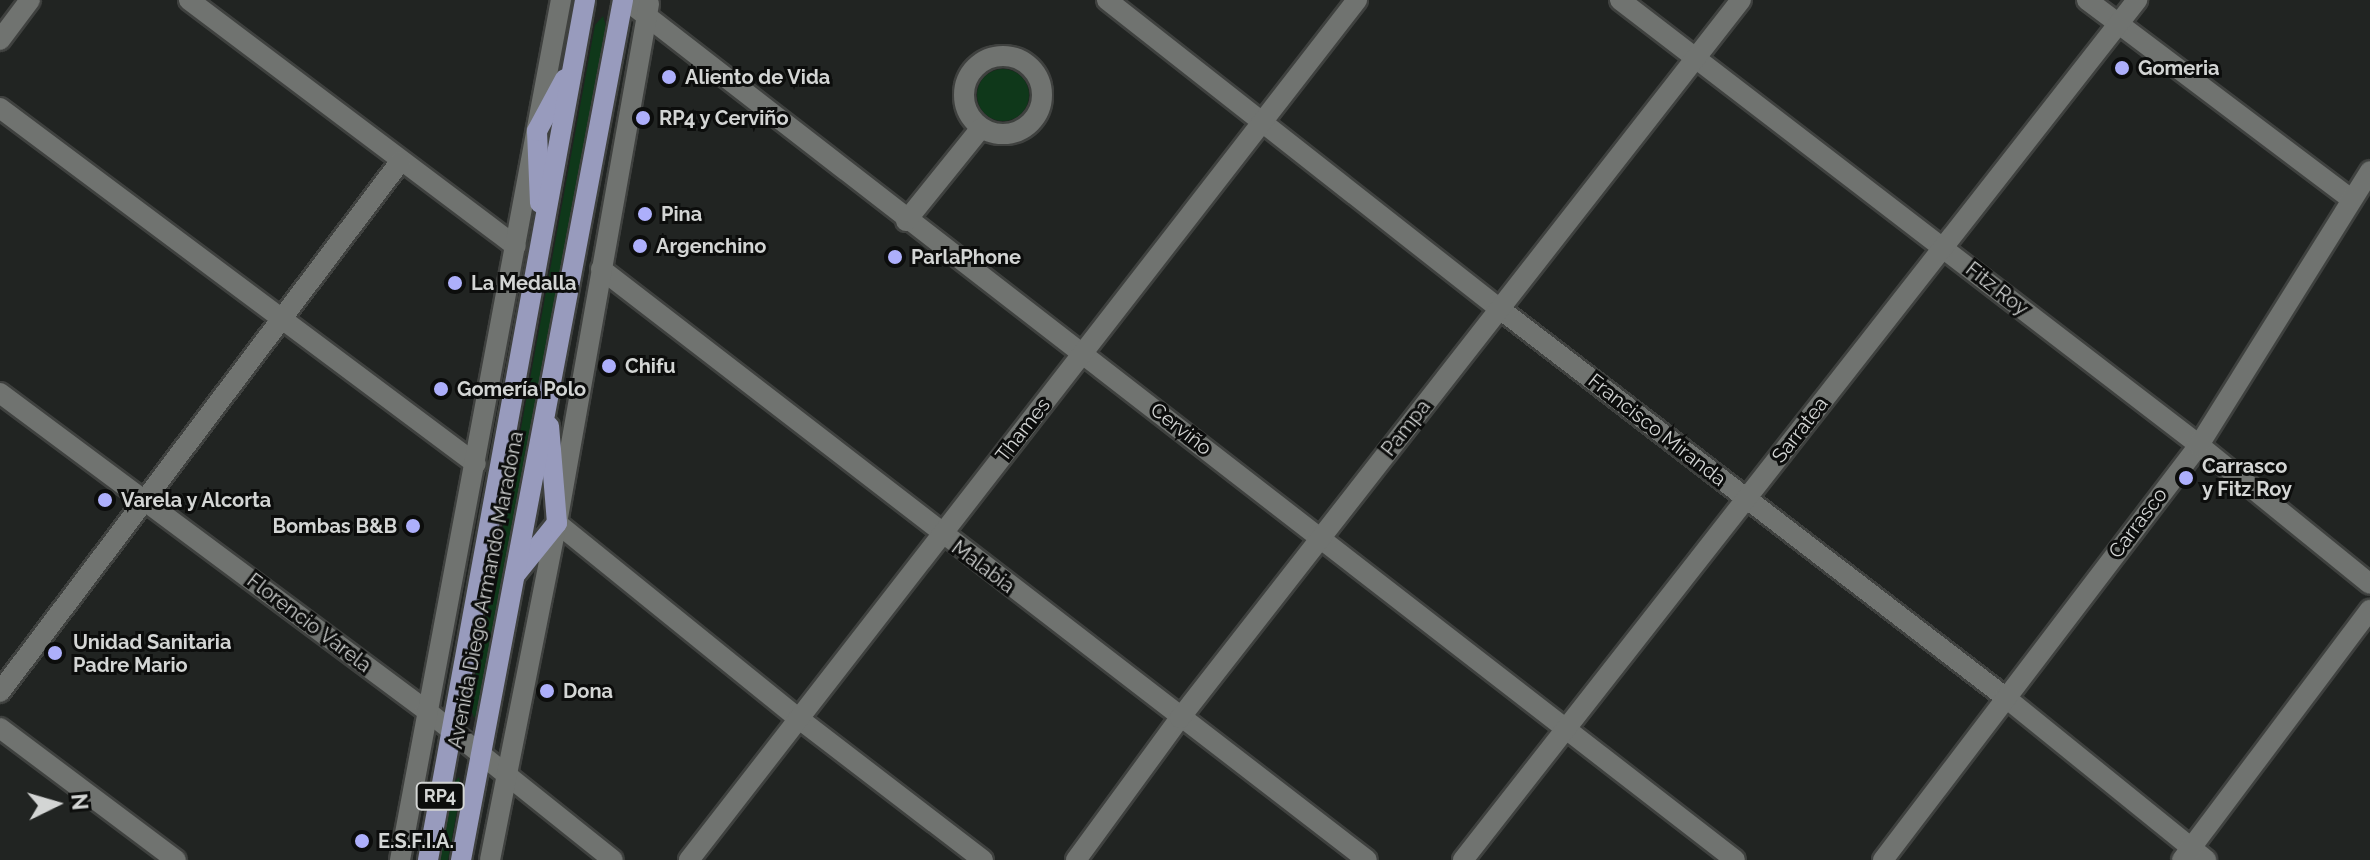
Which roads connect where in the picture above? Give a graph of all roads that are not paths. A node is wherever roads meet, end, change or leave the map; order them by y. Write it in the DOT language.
graph roads {
  1 [pos="30,0"];
  2 [pos="189,0"];
  3 [pos="561,0"];
  4 [pos="585,0"];
  5 [pos="625,0"];
  6 [pos="1107,0"];
  7 [pos="1357,0"];
  8 [pos="1620,0"];
  9 [pos="1741,0"];
  10 [pos="2087,0"];
  11 [pos="2137,0"];
  12 [pos="648,7"];
  13 [pos="2118,23"];
  14 [pos="0,40"];
  15 [pos="1695,58"];
  16 [pos="574,61"];
  17 [pos="0,108"];
  18 [pos="1262,124"];
  19 [pos="981,128"];
  20 [pos="537,131"];
  21 [pos="400,162"];
  22 [pos="2370,171"];
  23 [pos="2351,199"];
  24 [pos="906,221"];
  25 [pos="542,241"];
  26 [pos="516,246"];
  27 [pos="1941,246"];
  28 [pos="601,269"];
  29 [pos="1500,309"];
  30 [pos="281,317"];
  31 [pos="1084,353"];
  32 [pos="0,393"];
  33 [pos="547,398"];
  34 [pos="2199,445"];
  35 [pos="476,464"];
  36 [pos="143,498"];
  37 [pos="1747,499"];
  38 [pos="557,523"];
  39 [pos="941,535"];
  40 [pos="1320,537"];
  41 [pos="513,578"];
  42 [pos="2370,584"];
  43 [pos="2370,610"];
  44 [pos="0,692"];
  45 [pos="2005,697"];
  46 [pos="427,711"];
  47 [pos="798,718"];
  48 [pos="1180,718"];
  49 [pos="0,728"];
  50 [pos="1567,729"];
  51 [pos="453,732"];
  52 [pos="480,754"];
  53 [pos="507,777"];
  54 [pos="2193,856"];
  55 [pos="176,860"];
  56 [pos="400,860"];
  57 [pos="428,860"];
  58 [pos="461,860"];
  59 [pos="490,860"];
  60 [pos="613,860"];
  61 [pos="689,860"];
  62 [pos="983,860"];
  63 [pos="1076,860"];
  64 [pos="1367,860"];
  65 [pos="1463,860"];
  66 [pos="1735,860"];
  67 [pos="1883,860"];
  1 -- 14 [label="street"];
  2 -- 21 [label="street"];
  3 -- 20 [label="street, Avenida Diego Armando Maradona"];
  4 -- 16 [label="main road, Avenida Diego Armando Maradona / RP4"];
  5 -- 12 [label="street, Cerviño"];
  5 -- 33 [label="main road, Avenida Diego Armando Maradona / RP4"];
  6 -- 18 [label="street, Francisco Miranda"];
  7 -- 18 [label="street, Thames"];
  8 -- 15 [label="street, Fitz Roy"];
  9 -- 15 [label="street, Pampa"];
  10 -- 13 [label="street"];
  11 -- 13 [label="street, Sarratea"];
  12 -- 24 [label="street, Cerviño"];
  12 -- 28 [label="street"];
  13 -- 23 [label="street"];
  13 -- 27 [label="street, Sarratea"];
  15 -- 27 [label="street, Fitz Roy"];
  15 -- 29 [label="street, Pampa"];
  16 -- 20 [label="main road"];
  16 -- 25 [label="main road, Avenida Diego Armando Maradona / RP4"];
  17 -- 30 [label="street"];
  18 -- 29 [label="street, Francisco Miranda"];
  18 -- 31 [label="street, Thames"];
  19 -- 24 [label="street"];
  20 -- 25 [label="main road"];
  20 -- 26 [label="street, Avenida Diego Armando Maradona"];
  21 -- 26 [label="street"];
  21 -- 30 [label="street"];
  22 -- 23 [label="street, Carrasco"];
  23 -- 34 [label="street, Carrasco"];
  24 -- 31 [label="street, Cerviño"];
  25 -- 51 [label="main road, Avenida Diego Armando Maradona / RP4"];
  26 -- 35 [label="street, Avenida Diego Armando Maradona"];
  27 -- 34 [label="street, Fitz Roy"];
  27 -- 37 [label="street, Sarratea"];
  28 -- 38 [label="street"];
  28 -- 39 [label="street, Malabia"];
  29 -- 37 [label="street, Francisco Miranda"];
  29 -- 40 [label="street, Pampa"];
  30 -- 35 [label="street"];
  30 -- 36 [label="street"];
  31 -- 39 [label="street, Thames"];
  31 -- 40 [label="street, Cerviño"];
  32 -- 36 [label="street, Florencio Varela"];
  33 -- 38 [label="main road"];
  33 -- 41 [label="main road, Avenida Diego Armando Maradona / RP4"];
  34 -- 42 [label="street, Fitz Roy"];
  34 -- 45 [label="street, Carrasco"];
  35 -- 46 [label="street, Avenida Diego Armando Maradona"];
  36 -- 44 [label="street"];
  36 -- 46 [label="street, Florencio Varela"];
  37 -- 45 [label="street, Francisco Miranda"];
  37 -- 50 [label="street, Sarratea"];
  38 -- 41 [label="main road"];
  38 -- 47 [label="street"];
  38 -- 53 [label="street"];
  39 -- 47 [label="street, Thames"];
  39 -- 48 [label="street, Malabia"];
  40 -- 48 [label="street, Pampa"];
  40 -- 50 [label="street, Cerviño"];
  41 -- 52 [label="main road, Avenida Diego Armando Maradona / RP4"];
  43 -- 54 [label="street"];
  45 -- 54 [label="street, Francisco Miranda"];
  45 -- 67 [label="street, Carrasco"];
  46 -- 51 [label="street, Florencio Varela"];
  46 -- 56 [label="street, Avenida Diego Armando Maradona"];
  47 -- 61 [label="street, Thames"];
  47 -- 62 [label="street"];
  48 -- 63 [label="street, Pampa"];
  48 -- 64 [label="street, Malabia"];
  49 -- 55 [label="street"];
  50 -- 65 [label="street, Sarratea"];
  50 -- 66 [label="street, Cerviño"];
  51 -- 52 [label="street, Florencio Varela"];
  51 -- 57 [label="main road, Avenida Diego Armando Maradona / RP4"];
  52 -- 53 [label="street, Florencio Varela"];
  52 -- 58 [label="main road, Avenida Diego Armando Maradona / RP4"];
  53 -- 59 [label="street"];
  53 -- 60 [label="street, Florencio Varela"];
}
